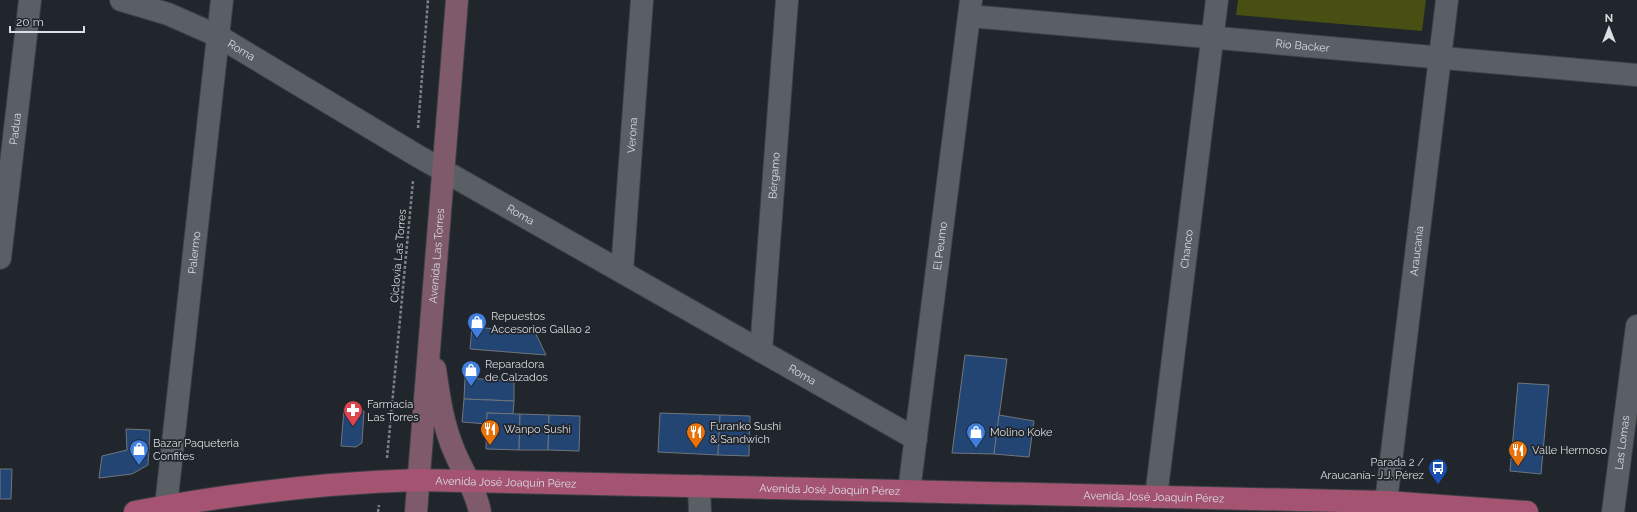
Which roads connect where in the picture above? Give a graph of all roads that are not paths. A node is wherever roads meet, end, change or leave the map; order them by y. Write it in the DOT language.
graph roads {
  1 [pos="30,0"];
  2 [pos="121,0"];
  3 [pos="222,0"];
  4 [pos="457,0"];
  5 [pos="642,0"];
  6 [pos="787,0"];
  7 [pos="1217,0"];
  8 [pos="1447,0"];
  9 [pos="970,8"];
  10 [pos="218,36"];
  11 [pos="1213,37"];
  12 [pos="1440,57"];
  13 [pos="1637,75"];
  14 [pos="443,169"];
  15 [pos="0,258"];
  16 [pos="622,271"];
  17 [pos="1637,326"];
  18 [pos="429,334"];
  19 [pos="761,351"];
  20 [pos="916,439"];
  21 [pos="418,480"];
  22 [pos="468,481"];
  23 [pos="699,486"];
  24 [pos="909,491"];
  25 [pos="1156,497"];
  26 [pos="1386,502"];
  27 [pos="166,506"];
  28 [pos="1277,506"];
  29 [pos="135,512"];
  30 [pos="416,512"];
  31 [pos="480,512"];
  32 [pos="700,512"];
  33 [pos="1527,512"];
  34 [pos="1613,512"];
  1 -- 15 [label="street, Padua"];
  2 -- 10 [label="street, Roma"];
  3 -- 10 [label="street, Palermo"];
  4 -- 14 [label="main road, Avenida Las Torres"];
  5 -- 16 [label="street, Verona"];
  6 -- 19 [label="street, Bérgamo"];
  7 -- 11 [label="street, Chanco"];
  8 -- 12 [label="street, Araucanía"];
  9 -- 11 [label="street, Río Backer"];
  9 -- 20 [label="street, El Peumo"];
  10 -- 14 [label="street, Roma"];
  10 -- 27 [label="street, Palermo"];
  11 -- 12 [label="street, Río Backer"];
  11 -- 25 [label="street, Chanco"];
  12 -- 13 [label="street, Río Backer"];
  12 -- 26 [label="street, Araucanía"];
  14 -- 16 [label="street, Roma"];
  14 -- 18 [label="main road, Avenida Las Torres"];
  16 -- 19 [label="street, Roma"];
  17 -- 34 [label="street, Las Lomas"];
  18 -- 21 [label="main road, Avenida Las Torres"];
  18 -- 22 [label="main road"];
  19 -- 20 [label="street, Roma"];
  20 -- 24 [label="street, El Peumo"];
  21 -- 22 [label="main road, Avenida José Joaquín Pérez"];
  21 -- 27 [label="main road, Avenida José Joaquín Pérez"];
  21 -- 30 [label="main road, Avenida Las Torres"];
  22 -- 23 [label="main road, Avenida José Joaquín Pérez"];
  22 -- 31 [label="main road"];
  23 -- 24 [label="main road, Avenida José Joaquín Pérez"];
  23 -- 32 [label="street"];
  24 -- 25 [label="main road, Avenida José Joaquín Pérez"];
  25 -- 28 [label="main road, Avenida José Joaquín Pérez"];
  26 -- 28 [label="main road, Avenida José Joaquín Pérez"];
  26 -- 33 [label="main road, Avenida José Joaquín Pérez"];
  27 -- 29 [label="main road, Avenida José Joaquín Pérez"];
}
